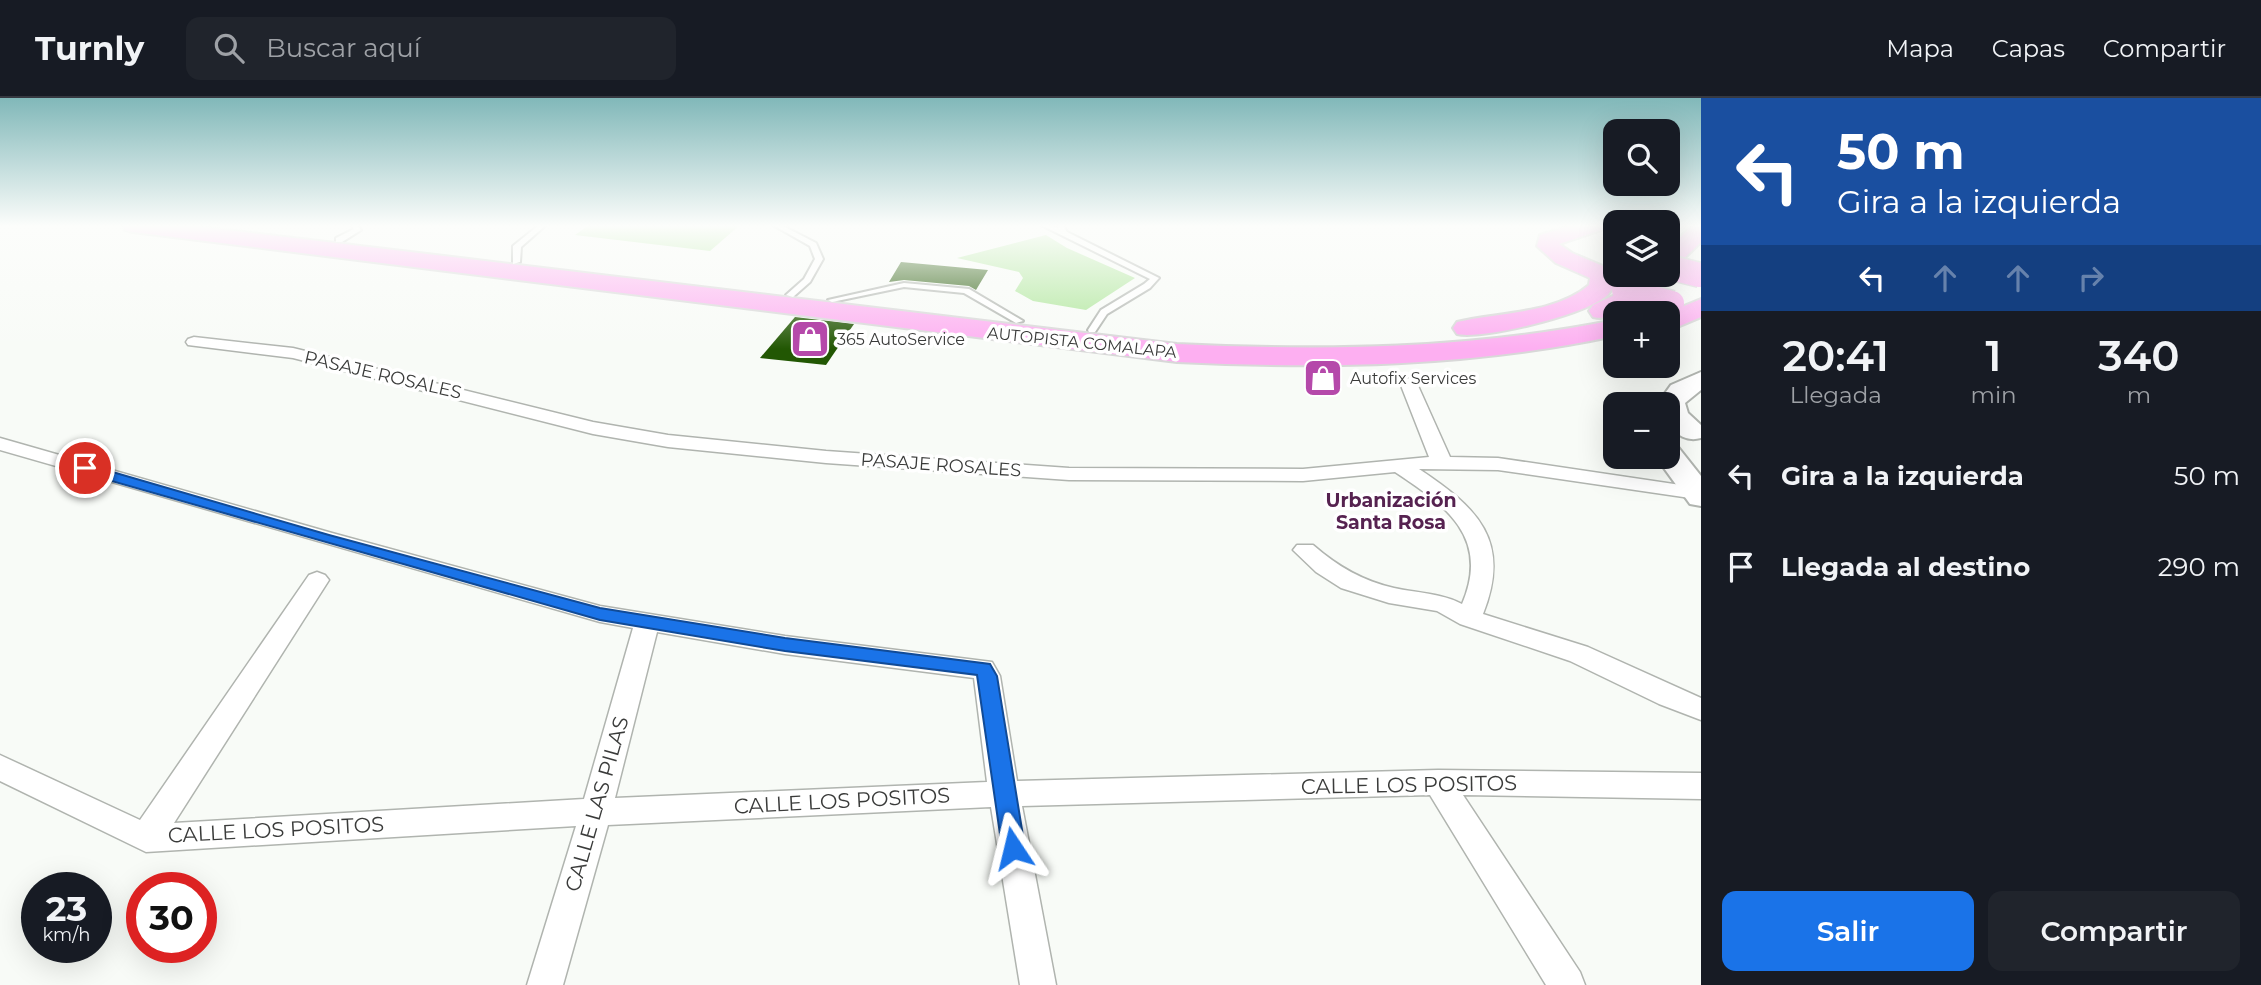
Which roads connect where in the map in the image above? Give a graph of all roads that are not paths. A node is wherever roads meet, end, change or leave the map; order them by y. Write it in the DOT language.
graph roads {
  1 [pos="488,266"];
  2 [pos="552,266"];
  3 [pos="815,266"];
  4 [pos="1133,266"];
  5 [pos="1680,268"];
  6 [pos="1701,271"];
  7 [pos="1603,284"];
  8 [pos="1631,287"];
  9 [pos="1640,287"];
  10 [pos="790,295"];
  11 [pos="1652,301"];
  12 [pos="1663,301"];
  13 [pos="1701,306"];
  14 [pos="1680,311"];
  15 [pos="1603,330"];
  16 [pos="1101,338"];
  17 [pos="194,342"];
  18 [pos="1603,346"];
  19 [pos="1701,368"];
  20 [pos="1701,380"];
  21 [pos="1409,383"];
  22 [pos="1657,392"];
  23 [pos="1679,392"];
  24 [pos="0,444"];
  25 [pos="1442,463"];
  26 [pos="1400,466"];
  27 [pos="1680,469"];
  28 [pos="1699,495"];
  29 [pos="1306,550"];
  30 [pos="317,580"];
  31 [pos="1469,618"];
  32 [pos="647,622"];
  33 [pos="1701,709"];
  34 [pos="0,767"];
  35 [pos="1438,782"];
  36 [pos="1701,786"];
  37 [pos="1004,794"];
  38 [pos="596,812"];
  39 [pos="146,838"];
  40 [pos="545,985"];
  41 [pos="1038,985"];
  42 [pos="1567,985"];
  1 -- 16 [label="highway, AUTOPISTA COMALAPA"];
  2 -- 10 [label="highway, AUTOPISTA COMALAPA"];
  3 -- 10 [label="lane"];
  4 -- 16 [label="lane"];
  5 -- 6 [label="highway, bridge"];
  6 -- 12 [label="highway"];
  7 -- 16 [label="highway"];
  8 -- 11 [label="highway, bridge"];
  9 -- 16 [label="highway, AUTOPISTA COMALAPA"];
  10 -- 16 [label="highway, AUTOPISTA COMALAPA"];
  13 -- 14 [label="highway"];
  15 -- 16 [label="highway, AUTOPISTA COMALAPA"];
  16 -- 18 [label="highway"];
  17 -- 26 [label="street, PASAJE ROSALES"];
  19 -- 22 [label="street"];
  20 -- 23 [label="street"];
  21 -- 25 [label="street"];
  24 -- 32 [label="street"];
  25 -- 26 [label="street, PASAJE ROSALES"];
  25 -- 28 [label="street, PASAJE ROSALES"];
  26 -- 31 [label="street"];
  27 -- 28 [label="street"];
  29 -- 31 [label="street"];
  30 -- 39 [label="street"];
  31 -- 33 [label="street"];
  32 -- 37 [label="street"];
  32 -- 38 [label="street, CALLE LAS PILAS"];
  34 -- 39 [label="street, CALLE LOS POSITOS"];
  35 -- 36 [label="street, CALLE LOS POSITOS"];
  35 -- 37 [label="street, CALLE LOS POSITOS"];
  35 -- 42 [label="street"];
  37 -- 38 [label="street, CALLE LOS POSITOS"];
  37 -- 41 [label="street"];
  38 -- 39 [label="street, CALLE LOS POSITOS"];
  38 -- 40 [label="street, CALLE LAS PILAS"];
}
